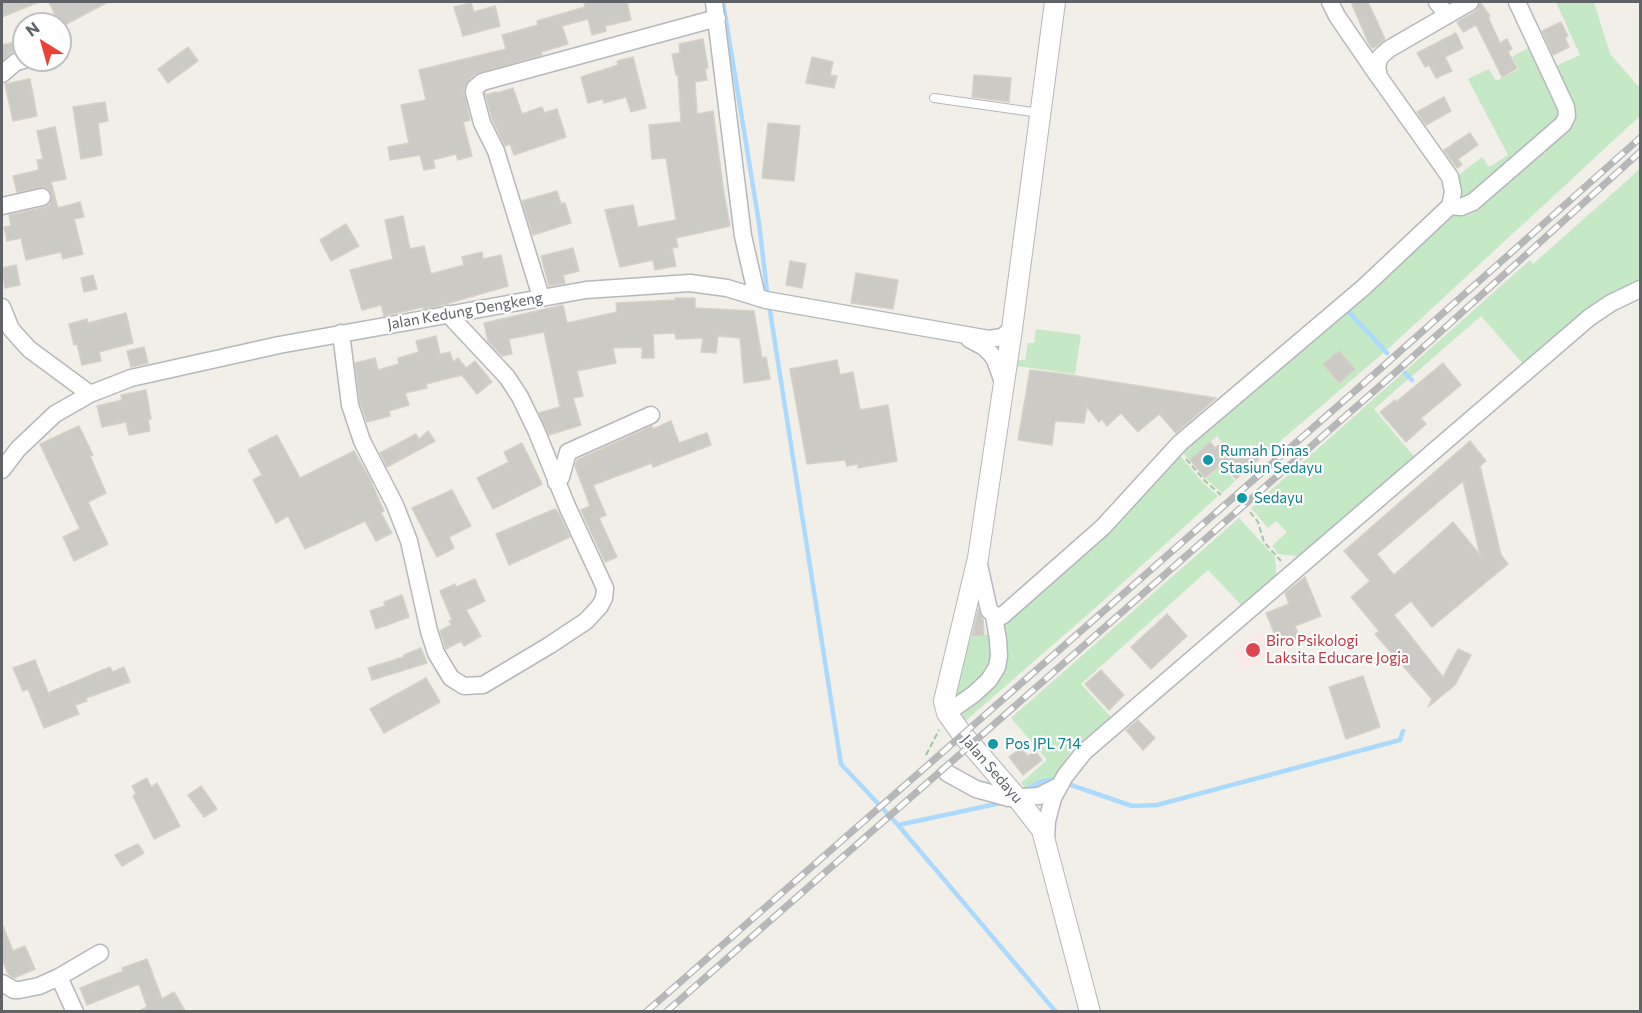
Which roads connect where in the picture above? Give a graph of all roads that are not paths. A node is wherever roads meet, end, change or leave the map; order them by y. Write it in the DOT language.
graph roads {
  1 [pos="714,2"];
  2 [pos="1055,2"];
  3 [pos="1330,2"];
  4 [pos="1470,2"];
  5 [pos="1517,2"];
  6 [pos="1442,8"];
  7 [pos="717,18"];
  8 [pos="1379,77"];
  9 [pos="934,98"];
  10 [pos="1040,113"];
  11 [pos="42,197"];
  12 [pos="2,206"];
  13 [pos="1450,206"];
  14 [pos="1641,289"];
  15 [pos="541,297"];
  16 [pos="757,297"];
  17 [pos="2,308"];
  18 [pos="448,314"];
  19 [pos="1012,329"];
  20 [pos="341,333"];
  21 [pos="960,335"];
  22 [pos="1003,382"];
  23 [pos="90,394"];
  24 [pos="651,415"];
  25 [pos="2,470"];
  26 [pos="556,482"];
  27 [pos="978,558"];
  28 [pos="994,615"];
  29 [pos="946,713"];
  30 [pos="947,773"];
  31 [pos="1059,786"];
  32 [pos="1018,799"];
  33 [pos="1046,841"];
  34 [pos="100,953"];
  35 [pos="58,977"];
  36 [pos="2,983"];
  37 [pos="75,1011"];
  38 [pos="1090,1011"];
  1 -- 7 [label="street"];
  2 -- 10 [label="street"];
  3 -- 8 [label="street"];
  4 -- 6 [label="street"];
  5 -- 13 [label="street"];
  6 -- 8 [label="street"];
  7 -- 15 [label="street"];
  7 -- 16 [label="street"];
  8 -- 13 [label="street"];
  9 -- 10 [label="lane"];
  10 -- 19 [label="street"];
  11 -- 12 [label="street"];
  13 -- 28 [label="street"];
  14 -- 31 [label="street"];
  15 -- 16 [label="street, Jalan Kedung Dengkeng"];
  15 -- 18 [label="street, Jalan Kedung Dengkeng"];
  16 -- 21 [label="street, Jalan Kedung Dengkeng"];
  17 -- 23 [label="street"];
  18 -- 20 [label="street, Jalan Kedung Dengkeng"];
  18 -- 26 [label="street"];
  19 -- 21 [label="street, Jalan Kedung Dengkeng"];
  19 -- 22 [label="street"];
  20 -- 23 [label="street, Jalan Kedung Dengkeng"];
  20 -- 26 [label="street"];
  21 -- 22 [label="street"];
  22 -- 27 [label="street"];
  23 -- 25 [label="street, Jalan Kedung Dengkeng"];
  24 -- 26 [label="street"];
  27 -- 28 [label="street"];
  27 -- 29 [label="street"];
  28 -- 29 [label="street"];
  29 -- 32 [label="street, Jalan Sedayu"];
  30 -- 32 [label="street"];
  31 -- 32 [label="street"];
  31 -- 33 [label="street"];
  32 -- 33 [label="street, Jalan Sedayu"];
  33 -- 38 [label="street, Jalan Sedayu"];
  34 -- 35 [label="street"];
  35 -- 36 [label="street"];
  35 -- 37 [label="street"];
}
